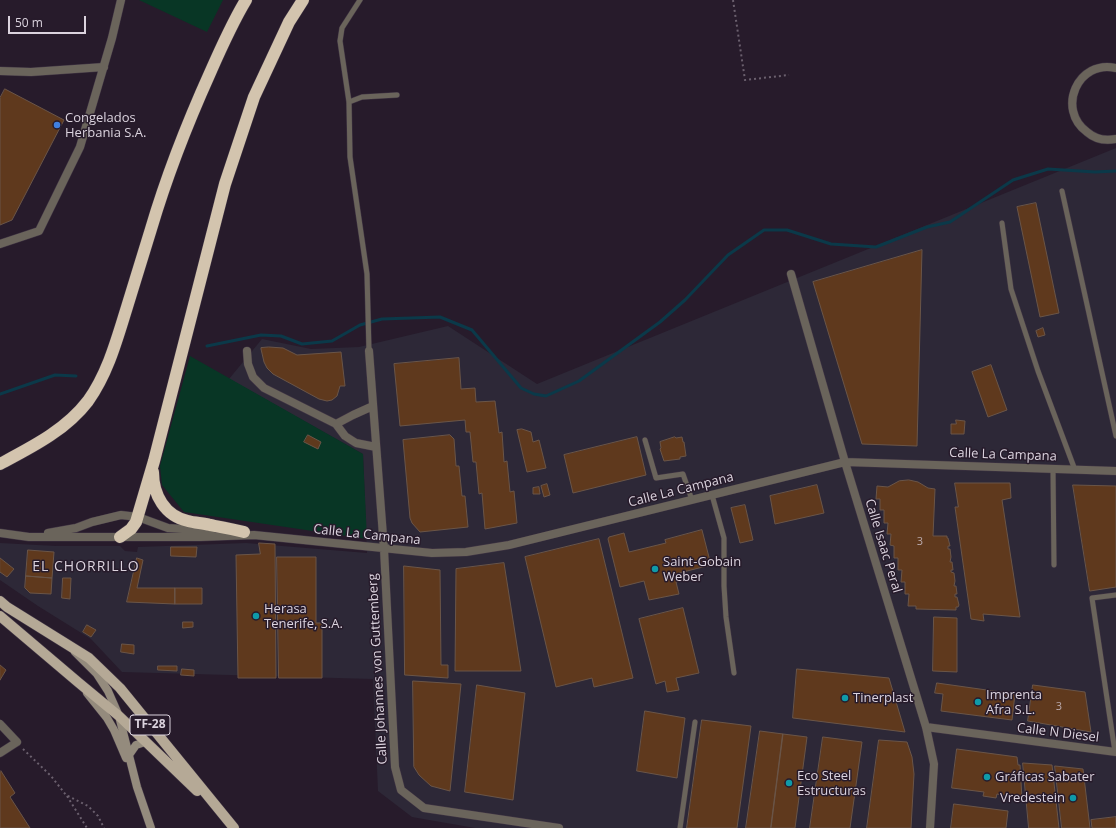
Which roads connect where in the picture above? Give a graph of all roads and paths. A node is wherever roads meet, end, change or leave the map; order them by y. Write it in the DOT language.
graph roads {
  1 [pos="121,0"];
  2 [pos="246,0"];
  3 [pos="303,0"];
  4 [pos="360,0"];
  5 [pos="734,0"];
  6 [pos="104,67"];
  7 [pos="1116,68"];
  8 [pos="0,71"];
  9 [pos="789,75"];
  10 [pos="397,95"];
  11 [pos="349,102"];
  12 [pos="1116,139"];
  13 [pos="1062,191"];
  14 [pos="1002,223"];
  15 [pos="0,244"];
  16 [pos="791,274"];
  17 [pos="247,351"];
  18 [pos="368,351"];
  19 [pos="373,406"];
  20 [pos="336,424"];
  21 [pos="1116,436"];
  22 [pos="645,440"];
  23 [pos="376,447"];
  24 [pos="154,461"];
  25 [pos="845,462"];
  26 [pos="0,464"];
  27 [pos="1052,469"];
  28 [pos="1075,470"];
  29 [pos="1116,471"];
  30 [pos="712,495"];
  31 [pos="692,500"];
  32 [pos="138,517"];
  33 [pos="0,533"];
  34 [pos="249,533"];
  35 [pos="29,537"];
  36 [pos="120,537"];
  37 [pos="384,549"];
  38 [pos="1054,564"];
  39 [pos="1116,595"];
  40 [pos="0,601"];
  41 [pos="0,616"];
  42 [pos="61,639"];
  43 [pos="734,673"];
  44 [pos="79,683"];
  45 [pos="119,716"];
  46 [pos="695,722"];
  47 [pos="0,724"];
  48 [pos="926,728"];
  49 [pos="17,742"];
  50 [pos="145,742"];
  51 [pos="1116,752"];
  52 [pos="0,753"];
  53 [pos="129,755"];
  54 [pos="137,787"];
  55 [pos="66,795"];
  56 [pos="231,825"];
  57 [pos="87,828"];
  58 [pos="104,828"];
  59 [pos="151,828"];
  60 [pos="239,828"];
  61 [pos="559,828"];
  62 [pos="680,828"];
  63 [pos="930,828"];
  1 -- 6 [label="street"];
  2 -- 26 [label="highway"];
  3 -- 24 [label="highway"];
  4 -- 11 [label="lane"];
  5 -- 9 [label="path"];
  6 -- 8 [label="street"];
  6 -- 15 [label="street"];
  7 -- 12 [label="street"];
  10 -- 11 [label="lane"];
  11 -- 18 [label="lane"];
  13 -- 21 [label="lane"];
  14 -- 28 [label="lane"];
  16 -- 25 [label="street, Calle Isaac Peral"];
  17 -- 20 [label="street"];
  18 -- 19 [label="street, Calle Johannes von Guttemberg"];
  19 -- 20 [label="street"];
  19 -- 23 [label="street, Calle Johannes von Guttemberg"];
  20 -- 23 [label="street"];
  22 -- 31 [label="lane"];
  23 -- 37 [label="street, Calle Johannes von Guttemberg"];
  24 -- 32 [label="highway"];
  24 -- 34 [label="highway"];
  25 -- 27 [label="street, Calle La Campana"];
  25 -- 30 [label="street, Calle La Campana"];
  25 -- 48 [label="street, Calle Isaac Peral"];
  27 -- 28 [label="street, Calle La Campana"];
  27 -- 38 [label="lane"];
  28 -- 29 [label="street, Calle La Campana"];
  30 -- 31 [label="street, Calle La Campana"];
  30 -- 43 [label="lane"];
  31 -- 37 [label="street, Calle La Campana"];
  32 -- 34 [label="street, Calle La Campana"];
  32 -- 35 [label="street, Calle La Campana"];
  32 -- 36 [label="highway"];
  33 -- 35 [label="street, Calle La Campana"];
  34 -- 36 [label="street, Calle La Campana"];
  34 -- 37 [label="street, Calle La Campana"];
  35 -- 36 [label="street, Calle La Campana"];
  37 -- 61 [label="street, Calle Johannes von Guttemberg"];
  39 -- 51 [label="lane"];
  40 -- 42 [label="main road, TF-28"];
  41 -- 44 [label="main road, TF-28"];
  42 -- 45 [label="main road"];
  42 -- 56 [label="main road, TF-28"];
  44 -- 45 [label="main road, TF-28"];
  44 -- 54 [label="main road"];
  45 -- 50 [label="main road, TF-28"];
  45 -- 53 [label="main road"];
  46 -- 62 [label="lane"];
  47 -- 49 [label="street"];
  48 -- 51 [label="street, Calle N Diesel"];
  48 -- 63 [label="street, Calle Isaac Peral"];
  49 -- 52 [label="street"];
  49 -- 55 [label="path"];
  50 -- 53 [label="main road"];
  50 -- 56 [label="main road, TF-28"];
  53 -- 54 [label="main road"];
  54 -- 59 [label="main road"];
  55 -- 57 [label="path"];
  55 -- 58 [label="path"];
  56 -- 60 [label="street"];
}
